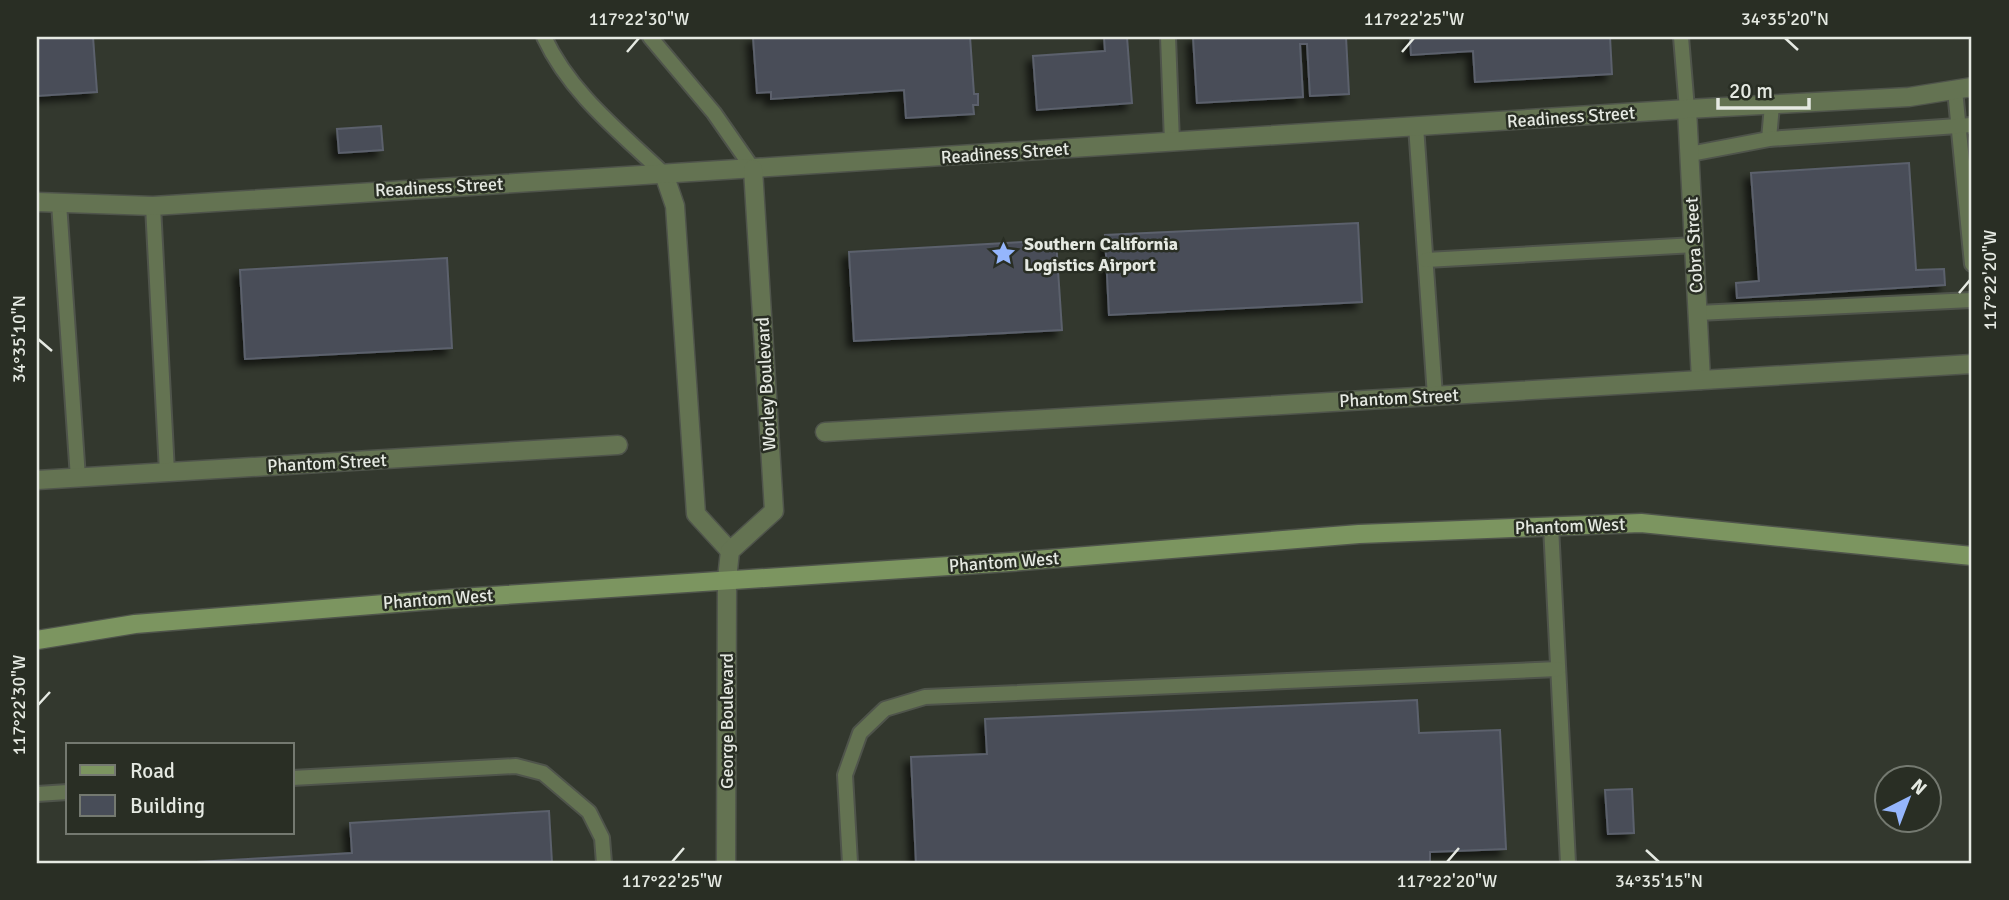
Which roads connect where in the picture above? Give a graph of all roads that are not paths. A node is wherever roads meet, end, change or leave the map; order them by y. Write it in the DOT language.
graph roads {
  1 [pos="544,37"];
  2 [pos="650,37"];
  3 [pos="1168,37"];
  4 [pos="1681,37"];
  5 [pos="1964,88"];
  6 [pos="1772,105"];
  7 [pos="1687,109"];
  8 [pos="1416,126"];
  9 [pos="1965,126"];
  10 [pos="1769,139"];
  11 [pos="1172,142"];
  12 [pos="1690,154"];
  13 [pos="753,169"];
  14 [pos="664,174"];
  15 [pos="37,202"];
  16 [pos="59,203"];
  17 [pos="153,206"];
  18 [pos="1695,245"];
  19 [pos="1426,260"];
  20 [pos="1972,264"];
  21 [pos="1972,300"];
  22 [pos="1698,313"];
  23 [pos="1972,364"];
  24 [pos="1701,380"];
  25 [pos="1435,396"];
  26 [pos="825,432"];
  27 [pos="618,445"];
  28 [pos="167,472"];
  29 [pos="78,478"];
  30 [pos="37,480"];
  31 [pos="1551,526"];
  32 [pos="730,551"];
  33 [pos="1972,556"];
  34 [pos="727,579"];
  35 [pos="37,640"];
  36 [pos="1558,669"];
  37 [pos="294,778"];
  38 [pos="66,792"];
  39 [pos="37,794"];
  40 [pos="604,863"];
  41 [pos="726,863"];
  42 [pos="850,863"];
  43 [pos="1568,863"];
  1 -- 14 [label="lane"];
  2 -- 13 [label="lane"];
  3 -- 11 [label="lane"];
  4 -- 7 [label="lane"];
  5 -- 6 [label="street, Readiness Street"];
  5 -- 9 [label="lane"];
  6 -- 7 [label="street, Readiness Street"];
  6 -- 10 [label="lane"];
  7 -- 8 [label="street, Readiness Street"];
  7 -- 12 [label="street, Cobra Street"];
  8 -- 11 [label="street, Readiness Street"];
  8 -- 19 [label="lane"];
  9 -- 10 [label="lane"];
  9 -- 20 [label="lane"];
  10 -- 12 [label="lane"];
  11 -- 13 [label="street, Readiness Street"];
  12 -- 18 [label="street, Cobra Street"];
  13 -- 14 [label="street, Readiness Street"];
  13 -- 32 [label="street, Worley Boulevard"];
  14 -- 17 [label="street, Readiness Street"];
  14 -- 32 [label="street"];
  15 -- 16 [label="street, Readiness Street"];
  16 -- 17 [label="street, Readiness Street"];
  16 -- 29 [label="lane"];
  17 -- 28 [label="lane"];
  18 -- 19 [label="lane"];
  18 -- 22 [label="street, Cobra Street"];
  19 -- 25 [label="lane"];
  21 -- 22 [label="lane"];
  22 -- 24 [label="street, Cobra Street"];
  23 -- 24 [label="street, Phantom Street"];
  24 -- 25 [label="street, Phantom Street"];
  25 -- 26 [label="street, Phantom Street"];
  27 -- 28 [label="street, Phantom Street"];
  28 -- 29 [label="street, Phantom Street"];
  29 -- 30 [label="street, Phantom Street"];
  31 -- 33 [label="street, Phantom West"];
  31 -- 34 [label="street, Phantom West"];
  31 -- 36 [label="lane"];
  32 -- 34 [label="street"];
  34 -- 35 [label="street, Phantom West"];
  34 -- 41 [label="street, George Boulevard"];
  36 -- 42 [label="lane"];
  36 -- 43 [label="lane"];
  37 -- 40 [label="lane"];
  38 -- 39 [label="lane"];
}
